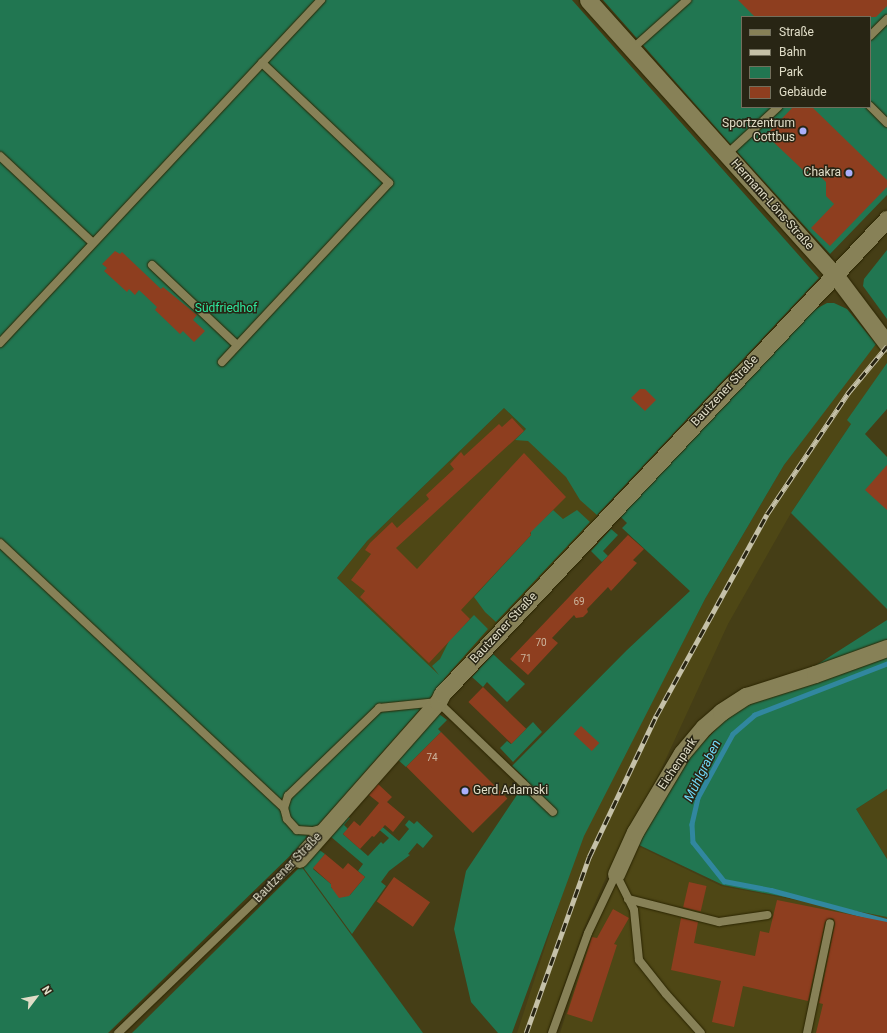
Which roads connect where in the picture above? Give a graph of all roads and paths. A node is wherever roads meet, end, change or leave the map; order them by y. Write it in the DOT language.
graph roads {
  1 [pos="321,0"];
  2 [pos="588,0"];
  3 [pos="687,0"];
  4 [pos="887,19"];
  5 [pos="871,35"];
  6 [pos="632,49"];
  7 [pos="262,63"];
  8 [pos="871,107"];
  9 [pos="777,108"];
  10 [pos="887,123"];
  11 [pos="726,155"];
  12 [pos="0,156"];
  13 [pos="887,219"];
  14 [pos="93,244"];
  15 [pos="152,265"];
  16 [pos="835,275"];
  17 [pos="0,343"];
  18 [pos="887,344"];
  19 [pos="237,345"];
  20 [pos="222,362"];
  21 [pos="0,543"];
  22 [pos="887,648"];
  23 [pos="438,702"];
  24 [pos="284,808"];
  25 [pos="553,812"];
  26 [pos="327,827"];
  27 [pos="299,859"];
  28 [pos="616,874"];
  29 [pos="628,899"];
  30 [pos="767,915"];
  31 [pos="830,923"];
  32 [pos="118,1033"];
  33 [pos="552,1033"];
  34 [pos="701,1033"];
  35 [pos="807,1033"];
  1 -- 7 [label="lane"];
  2 -- 6 [label="street, Hermann-Löns-Straße"];
  3 -- 6 [label="lane"];
  4 -- 5 [label="lane"];
  6 -- 11 [label="street, Hermann-Löns-Straße"];
  7 -- 14 [label="lane"];
  7 -- 19 [label="lane"];
  8 -- 10 [label="lane"];
  9 -- 11 [label="lane"];
  11 -- 16 [label="street, Hermann-Löns-Straße"];
  12 -- 14 [label="lane"];
  13 -- 16 [label="street, Bautzener Straße"];
  14 -- 17 [label="lane"];
  15 -- 19 [label="lane"];
  16 -- 18 [label="street, Hermann-Löns-Straße"];
  16 -- 23 [label="street, Bautzener Straße"];
  19 -- 20 [label="lane"];
  21 -- 24 [label="lane"];
  22 -- 28 [label="street, Eichenpark"];
  23 -- 24 [label="lane"];
  23 -- 25 [label="lane"];
  23 -- 26 [label="street, Bautzener Straße"];
  24 -- 26 [label="lane"];
  26 -- 27 [label="street, Bautzener Straße"];
  27 -- 32 [label="lane, Bautzener Straße"];
  28 -- 29 [label="lane"];
  28 -- 33 [label="lane"];
  29 -- 30 [label="lane"];
  29 -- 34 [label="lane"];
  31 -- 35 [label="lane"];
}
